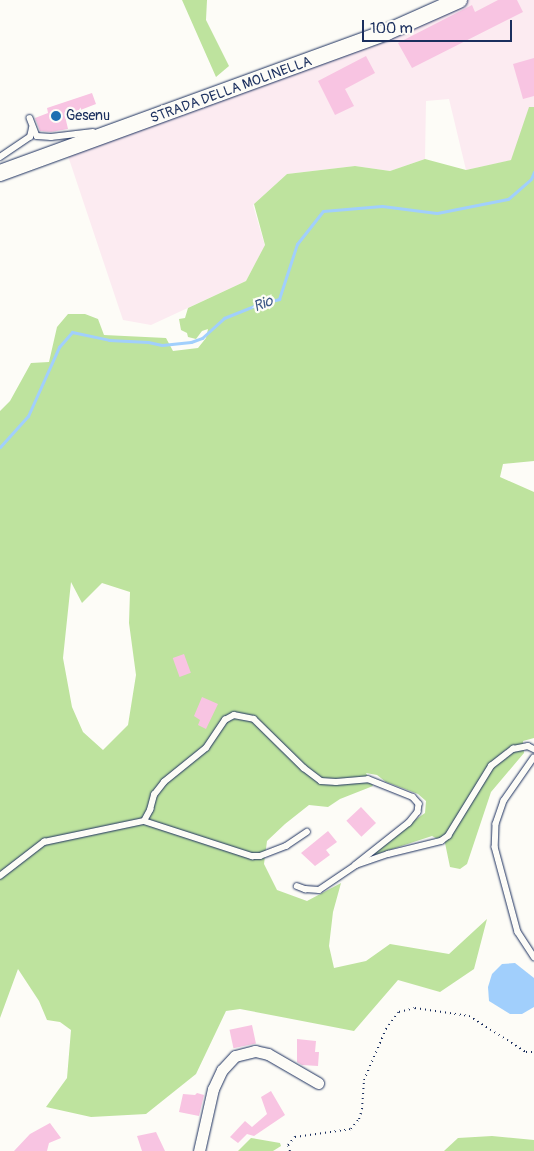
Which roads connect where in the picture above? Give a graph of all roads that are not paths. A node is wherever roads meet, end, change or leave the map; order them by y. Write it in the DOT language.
graph roads {
  1 [pos="459,0"];
  2 [pos="30,118"];
  3 [pos="32,128"];
  4 [pos="118,131"];
  5 [pos="0,157"];
  6 [pos="0,173"];
  7 [pos="534,749"];
  8 [pos="534,758"];
  9 [pos="144,821"];
  10 [pos="307,832"];
  11 [pos="356,865"];
  12 [pos="0,876"];
  13 [pos="297,886"];
  14 [pos="534,957"];
  15 [pos="318,1083"];
  16 [pos="199,1151"];
  1 -- 4 [label="main road, STRADA DELLA MOLINELLA"];
  2 -- 3 [label="lane"];
  3 -- 4 [label="lane"];
  3 -- 5 [label="lane"];
  4 -- 6 [label="main road, STRADA DELLA MOLINELLA"];
  7 -- 11 [label="lane"];
  8 -- 14 [label="lane"];
  9 -- 10 [label="lane"];
  9 -- 11 [label="lane"];
  9 -- 12 [label="lane"];
  11 -- 13 [label="lane"];
  15 -- 16 [label="street"];
}
